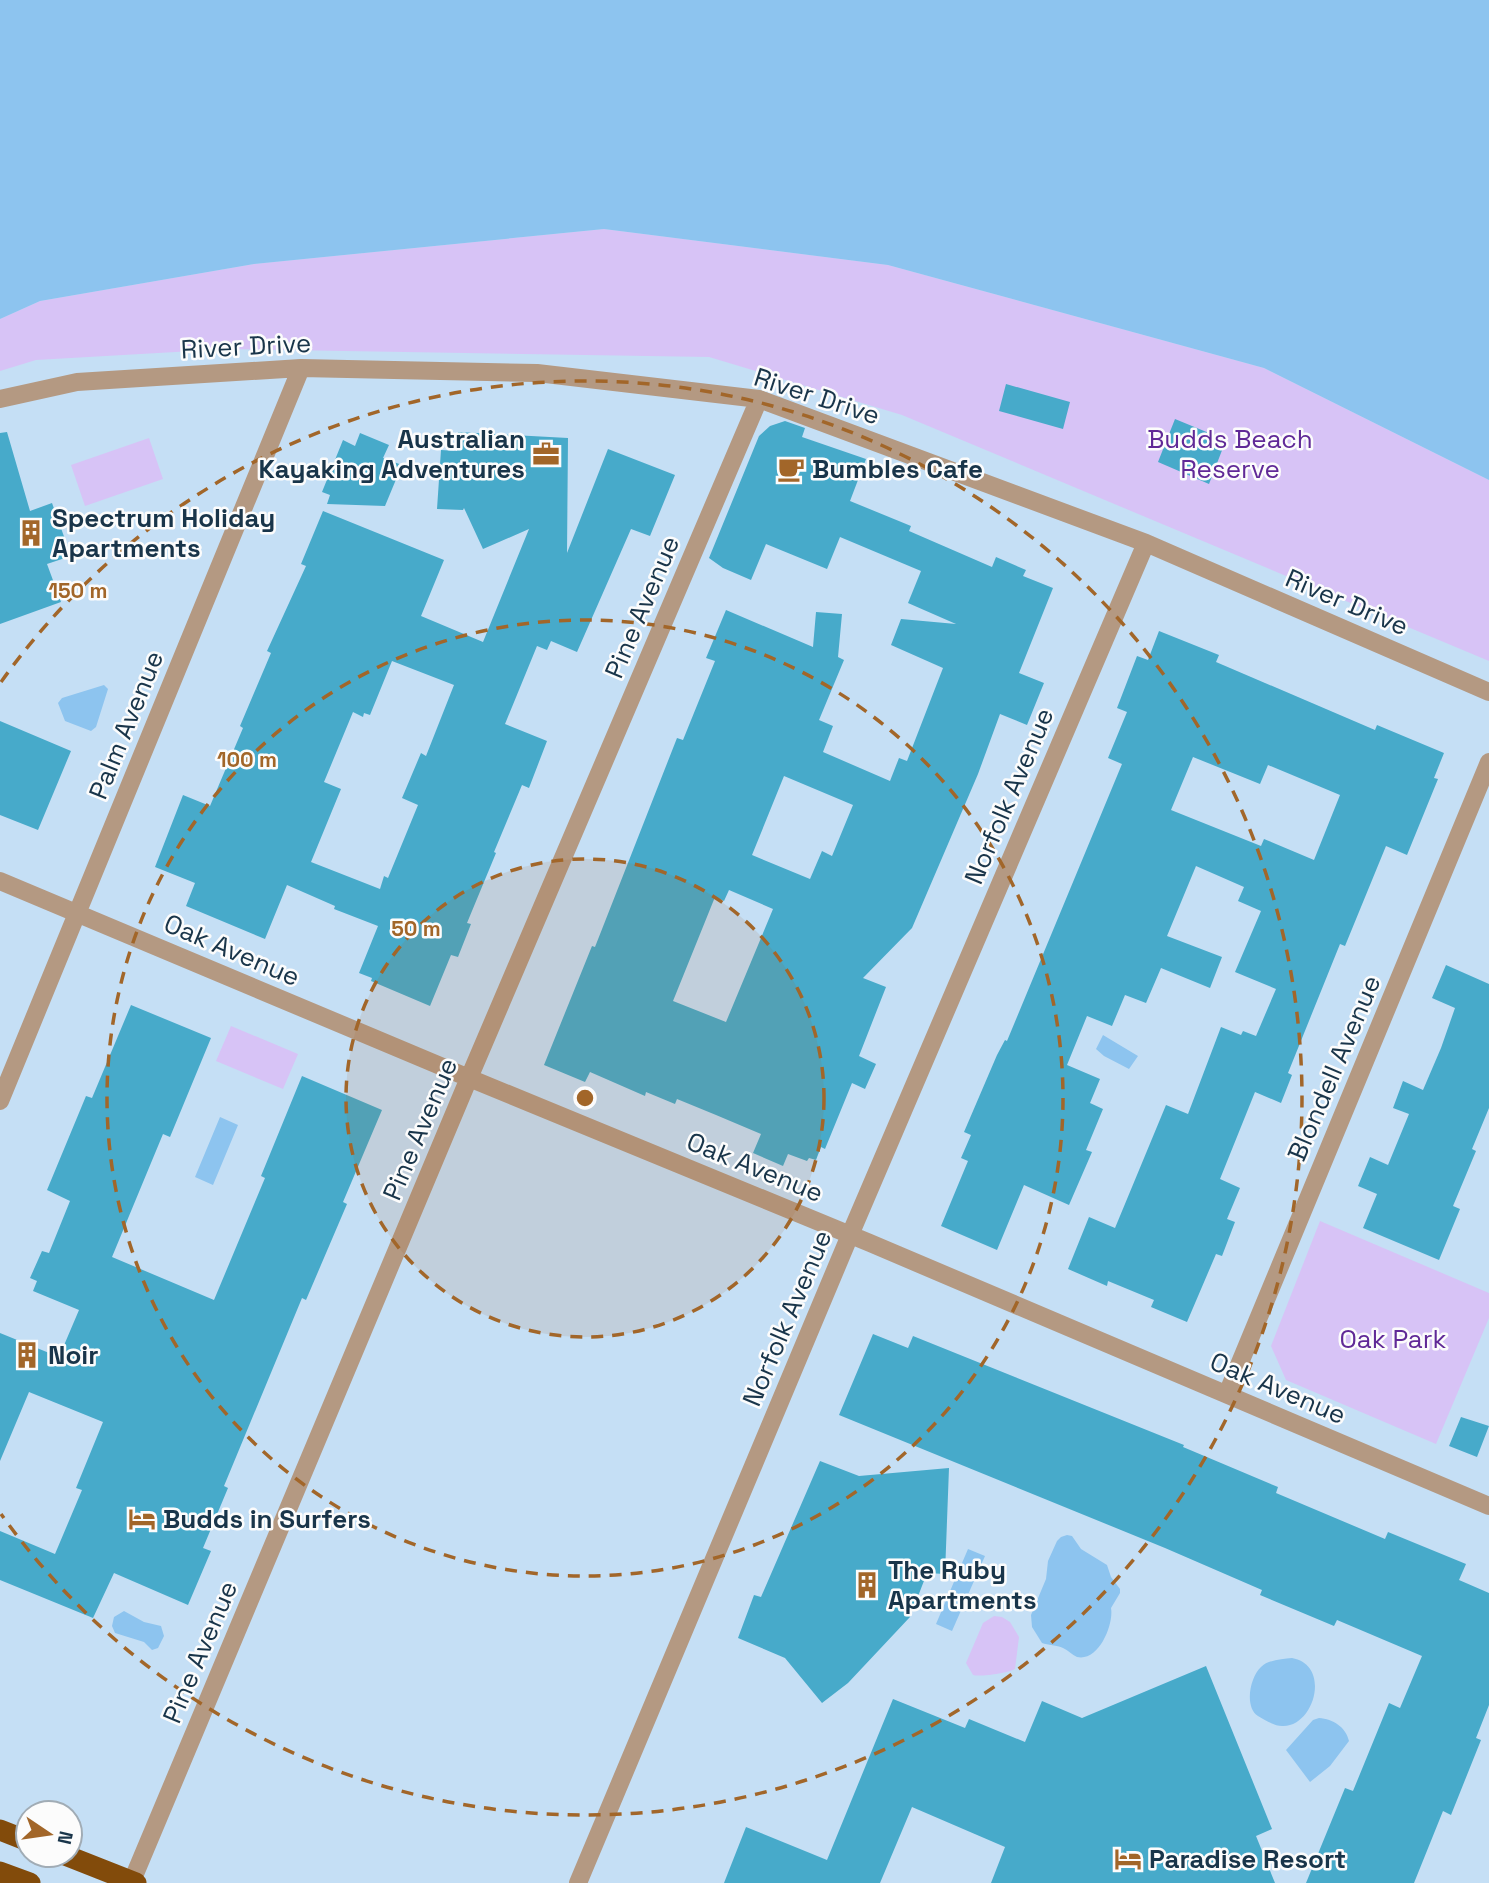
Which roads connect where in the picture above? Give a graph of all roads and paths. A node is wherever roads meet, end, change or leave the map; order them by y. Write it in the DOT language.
graph roads {
  1 [pos="301,368"];
  2 [pos="0,399"];
  3 [pos="759,399"];
  4 [pos="1146,543"];
  5 [pos="1489,692"];
  6 [pos="1489,762"];
  7 [pos="0,881"];
  8 [pos="77,913"];
  9 [pos="470,1078"];
  10 [pos="0,1101"];
  11 [pos="850,1235"];
  12 [pos="1227,1394"];
  13 [pos="1489,1506"];
  14 [pos="84,1862"];
  15 [pos="0,1872"];
  16 [pos="134,1882"];
  17 [pos="30,1883"];
  18 [pos="578,1883"];
  1 -- 2 [label="street, River Drive"];
  1 -- 3 [label="street, River Drive"];
  1 -- 8 [label="street, Palm Avenue"];
  3 -- 4 [label="street, River Drive"];
  3 -- 9 [label="street, Pine Avenue"];
  4 -- 5 [label="street, River Drive"];
  4 -- 11 [label="street, Norfolk Avenue"];
  6 -- 12 [label="street, Blondell Avenue"];
  7 -- 8 [label="street, Oak Avenue"];
  8 -- 9 [label="street, Oak Avenue"];
  8 -- 10 [label="street, Palm Avenue"];
  9 -- 11 [label="street, Oak Avenue"];
  9 -- 16 [label="street, Pine Avenue"];
  11 -- 12 [label="street, Oak Avenue"];
  11 -- 18 [label="street, Norfolk Avenue"];
  12 -- 13 [label="street, Oak Avenue"];
  14 -- 16 [label="highway"];
  15 -- 17 [label="highway"];
}
